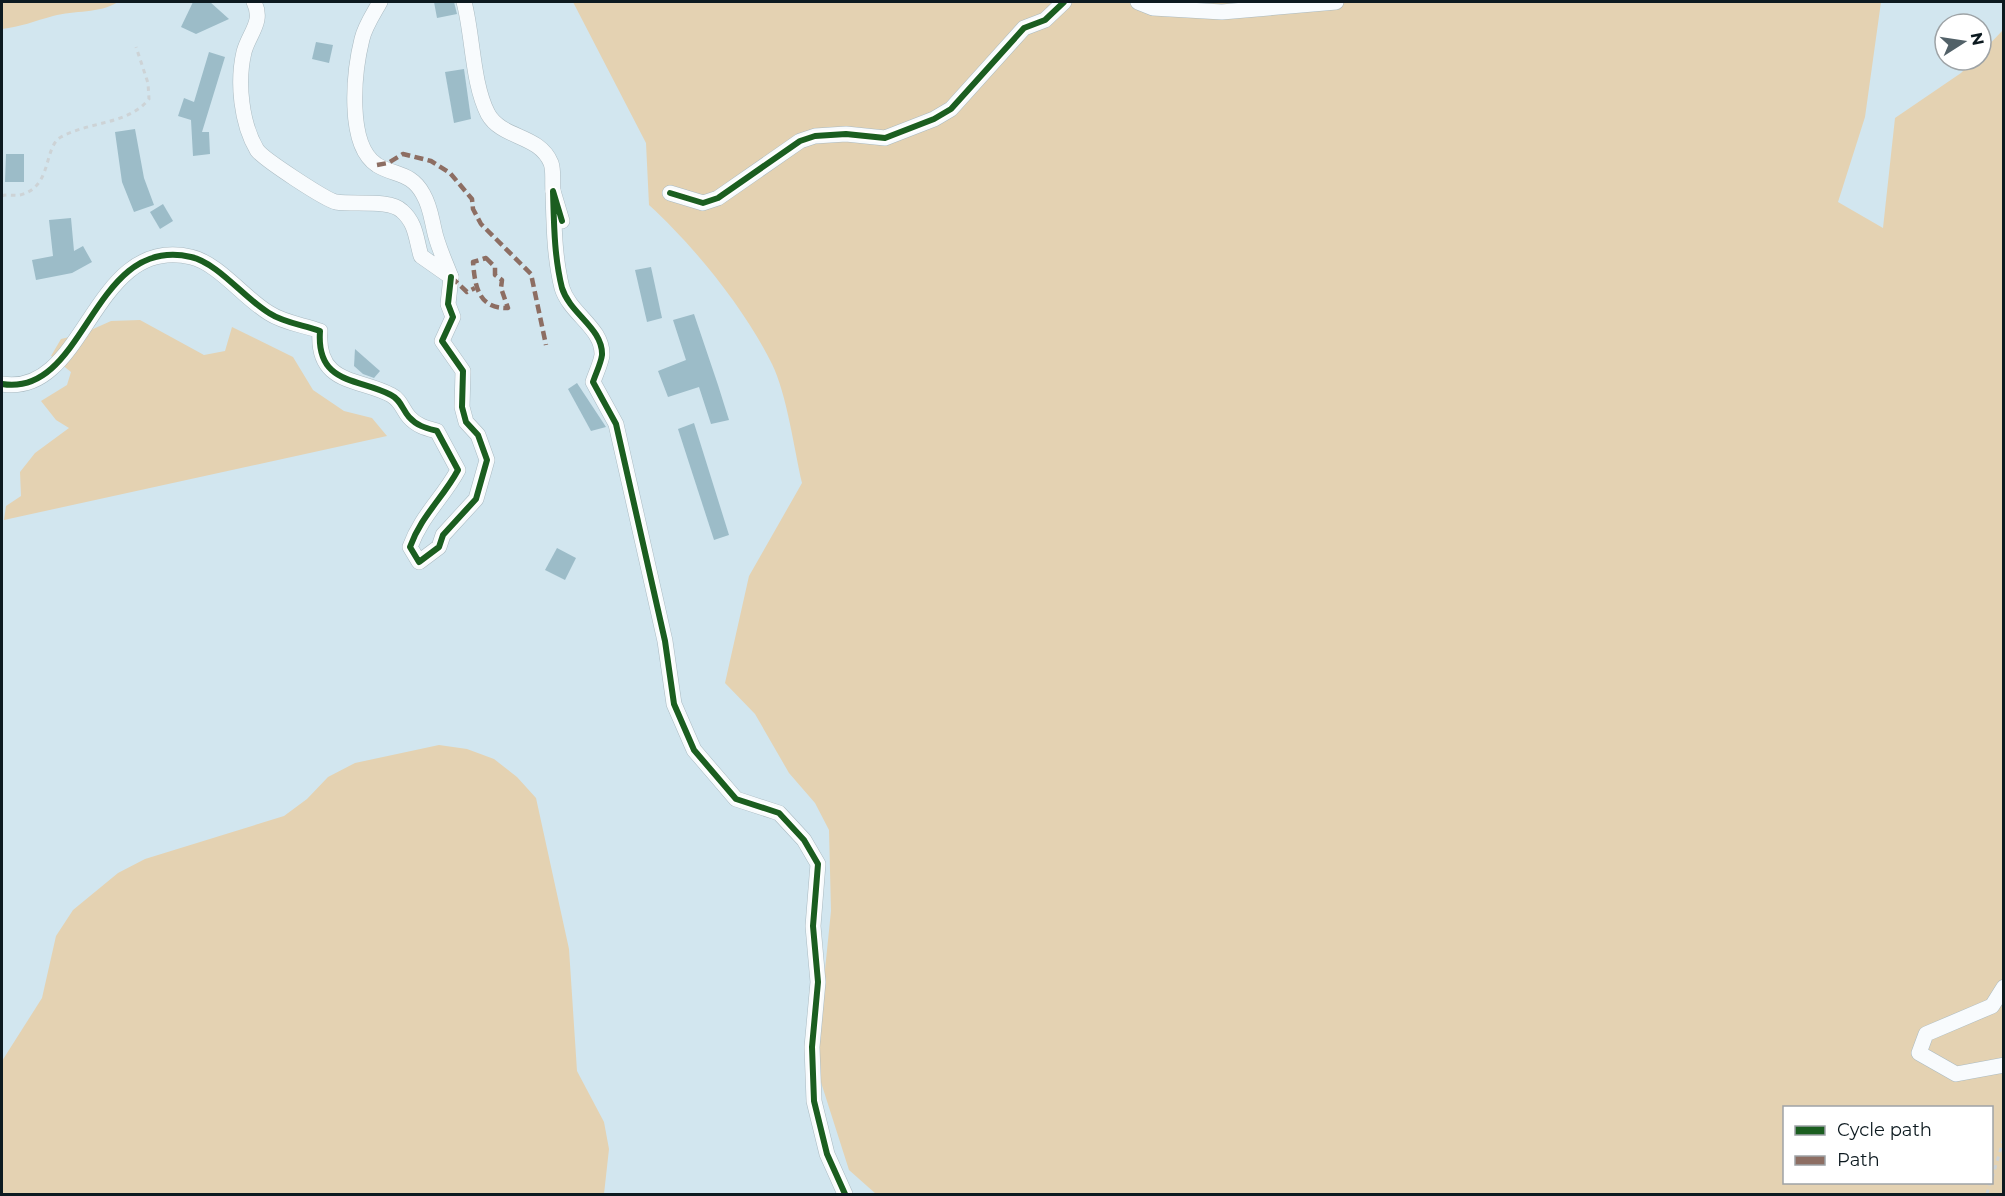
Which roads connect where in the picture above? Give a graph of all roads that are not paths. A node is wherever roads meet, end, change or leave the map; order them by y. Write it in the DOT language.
graph roads {
  1 [pos="254,2"];
  2 [pos="380,2"];
  3 [pos="464,2"];
  4 [pos="1064,2"];
  5 [pos="1138,2"];
  6 [pos="1336,2"];
  7 [pos="553,191"];
  8 [pos="670,193"];
  9 [pos="562,221"];
  10 [pos="451,277"];
  11 [pos="2,384"];
  12 [pos="2004,987"];
  13 [pos="2004,1065"];
  14 [pos="845,1194"];
  1 -- 10 [label="street"];
  2 -- 10 [label="street"];
  3 -- 7 [label="street"];
  4 -- 8 [label="street"];
  5 -- 6 [label="street"];
  7 -- 9 [label="street"];
  7 -- 14 [label="street"];
  10 -- 11 [label="street"];
  12 -- 13 [label="street"];
}
